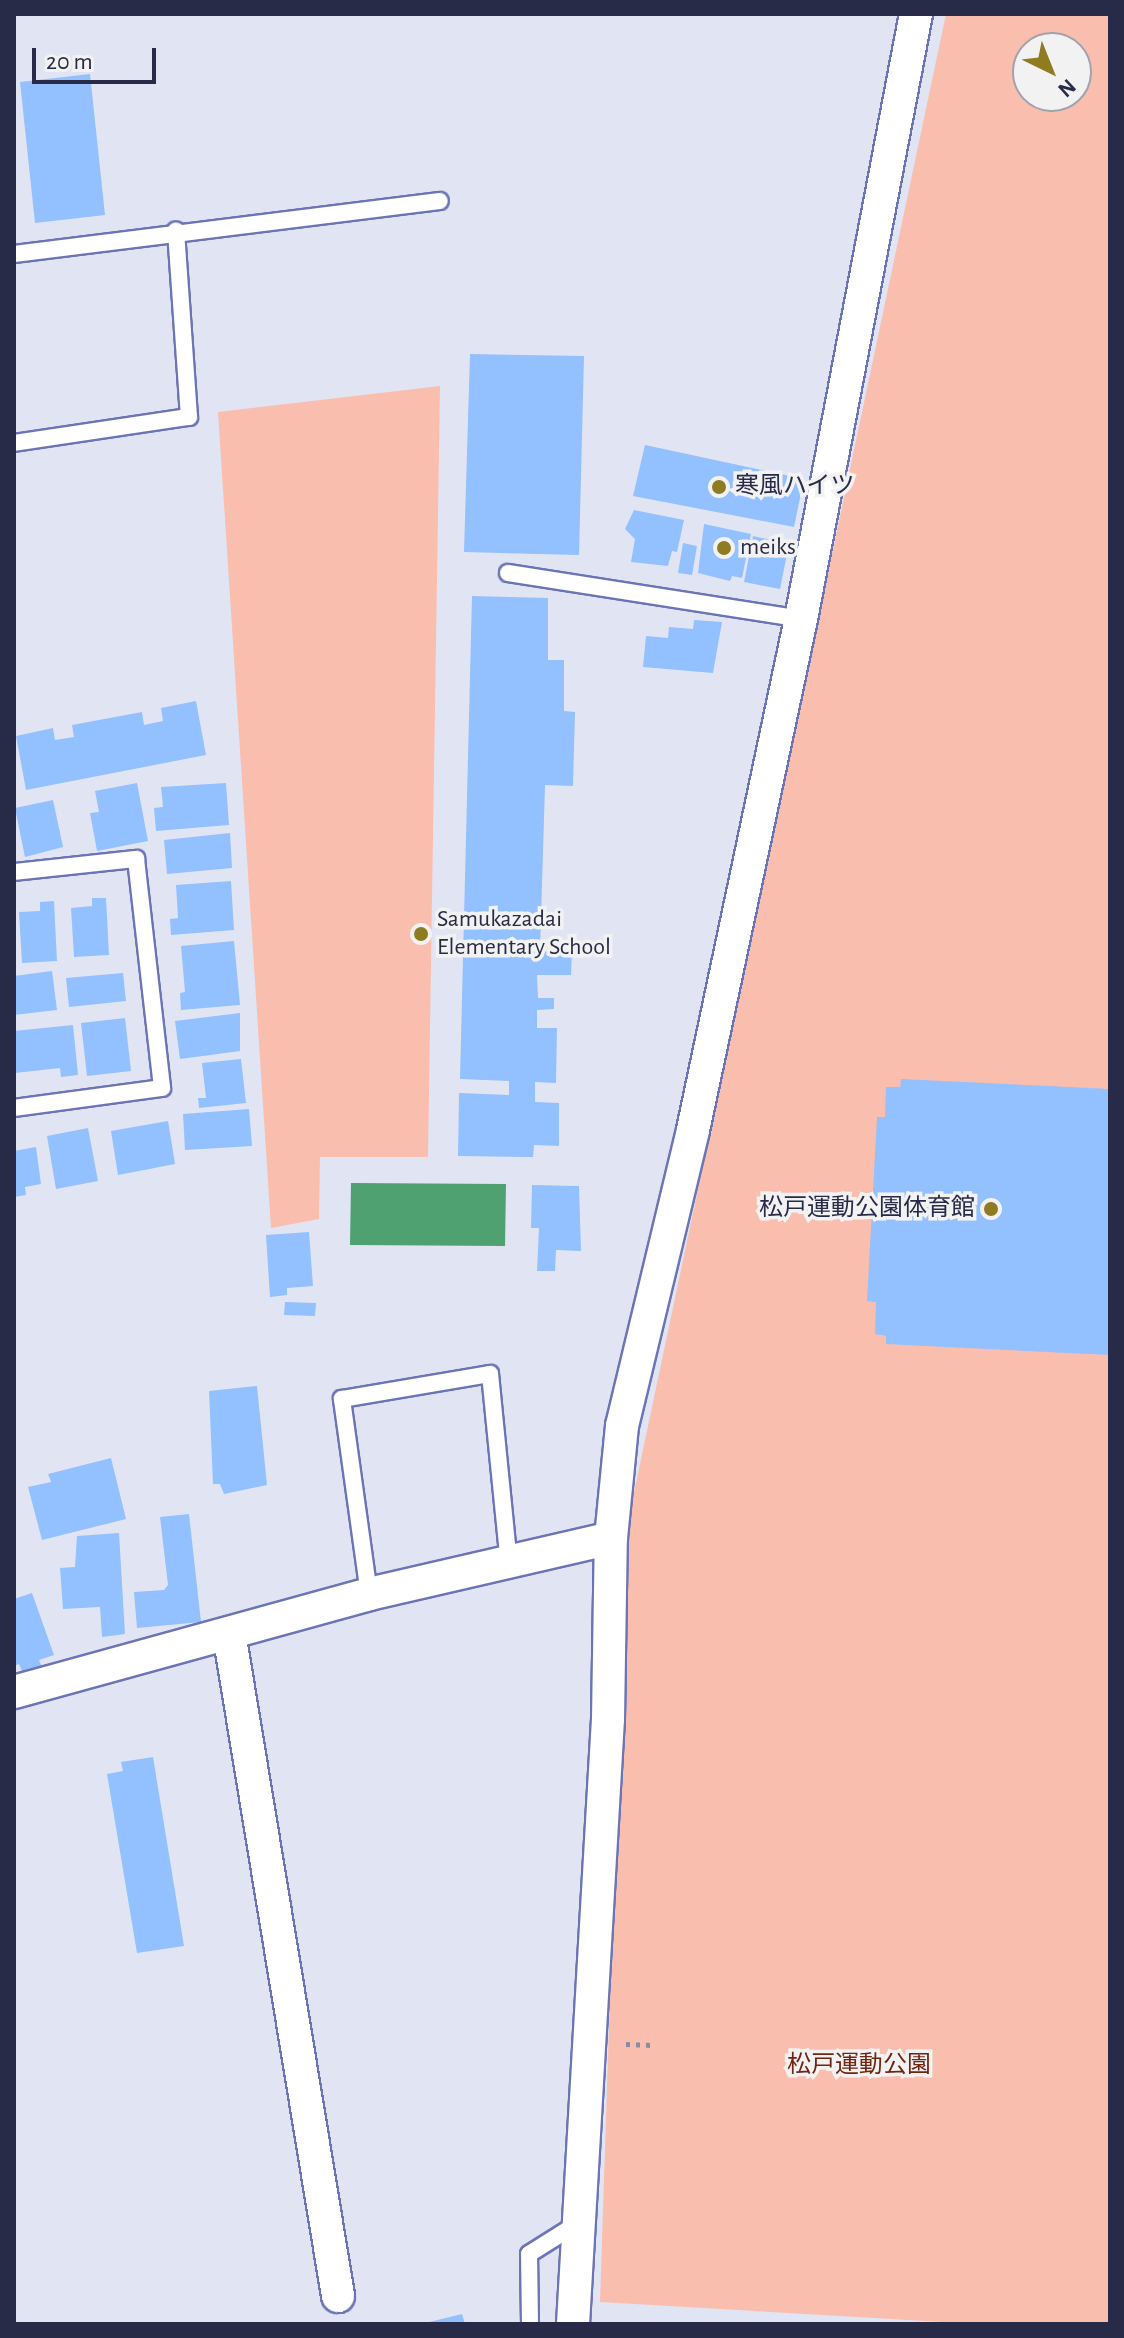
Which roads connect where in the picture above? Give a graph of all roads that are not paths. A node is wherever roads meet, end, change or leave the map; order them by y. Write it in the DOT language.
graph roads {
  1 [pos="916,14"];
  2 [pos="440,201"];
  3 [pos="176,230"];
  4 [pos="14,254"];
  5 [pos="14,443"];
  6 [pos="508,573"];
  7 [pos="801,619"];
  8 [pos="14,872"];
  9 [pos="14,1108"];
  10 [pos="611,1538"];
  11 [pos="509,1563"];
  12 [pos="369,1594"];
  13 [pos="229,1633"];
  14 [pos="14,1692"];
  15 [pos="575,2225"];
  16 [pos="338,2296"];
  17 [pos="530,2324"];
  18 [pos="573,2324"];
  1 -- 7 [label="street"];
  2 -- 3 [label="lane"];
  3 -- 4 [label="lane"];
  3 -- 5 [label="lane"];
  6 -- 7 [label="lane"];
  7 -- 10 [label="street"];
  8 -- 9 [label="lane"];
  10 -- 11 [label="street"];
  10 -- 15 [label="street"];
  11 -- 12 [label="street"];
  11 -- 12 [label="lane"];
  12 -- 13 [label="street"];
  13 -- 14 [label="street"];
  13 -- 16 [label="street"];
  15 -- 17 [label="lane"];
  15 -- 18 [label="street"];
}
